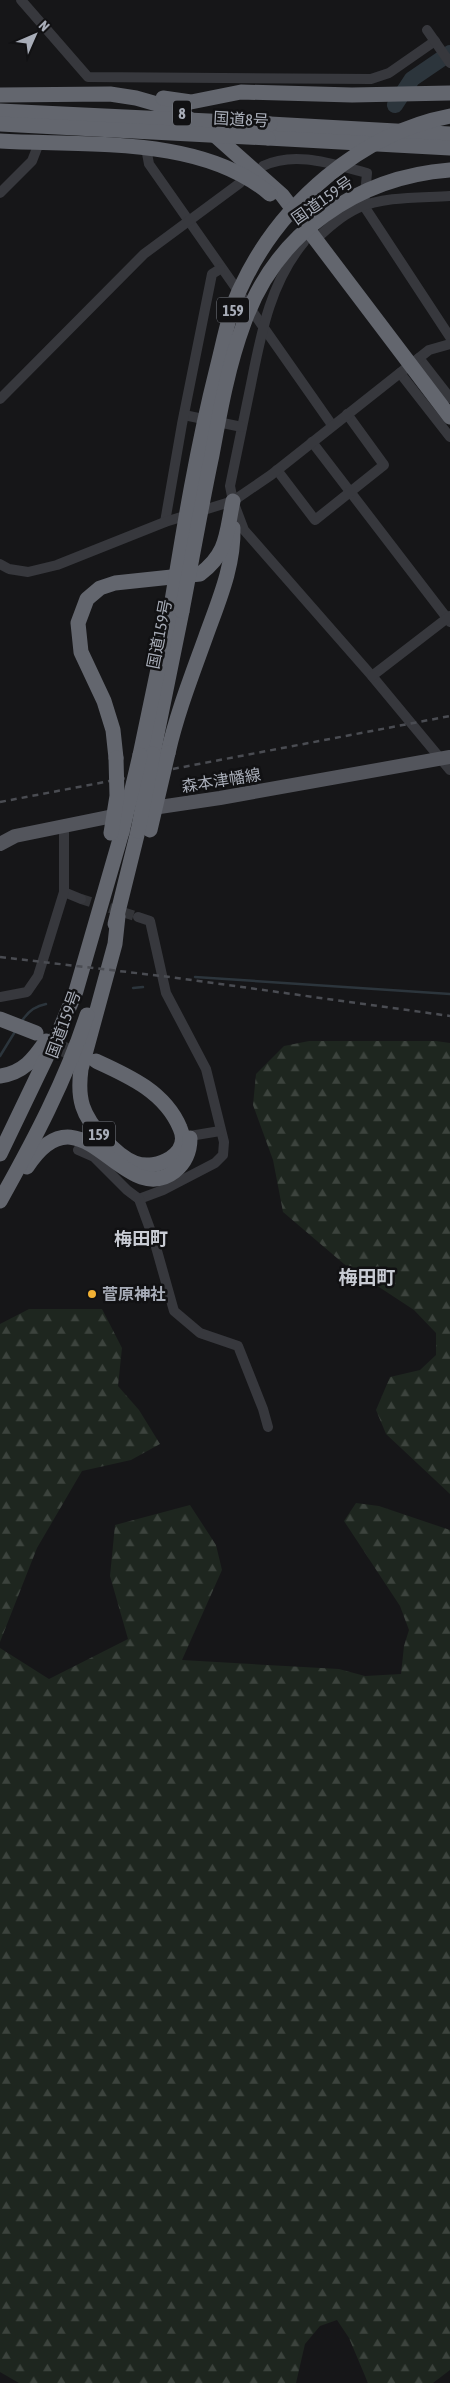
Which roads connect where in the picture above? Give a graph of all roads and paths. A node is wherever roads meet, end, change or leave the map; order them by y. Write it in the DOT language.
graph roads {
  1 [pos="21,0"];
  2 [pos="427,30"];
  3 [pos="435,42"];
  4 [pos="450,63"];
  5 [pos="450,93"];
  6 [pos="110,94"];
  7 [pos="0,95"];
  8 [pos="0,111"];
  9 [pos="450,116"];
  10 [pos="0,124"];
  11 [pos="269,131"];
  12 [pos="450,134"];
  13 [pos="0,141"];
  14 [pos="39,143"];
  15 [pos="146,148"];
  16 [pos="450,148"];
  17 [pos="263,166"];
  18 [pos="450,170"];
  19 [pos="240,183"];
  20 [pos="0,193"];
  21 [pos="450,196"];
  22 [pos="364,206"];
  23 [pos="188,221"];
  24 [pos="309,241"];
  25 [pos="220,269"];
  26 [pos="263,325"];
  27 [pos="450,337"];
  28 [pos="450,344"];
  29 [pos="410,366"];
  30 [pos="450,398"];
  31 [pos="0,399"];
  32 [pos="347,414"];
  33 [pos="184,415"];
  34 [pos="450,417"];
  35 [pos="332,425"];
  36 [pos="242,427"];
  37 [pos="450,438"];
  38 [pos="312,442"];
  39 [pos="277,470"];
  40 [pos="350,492"];
  41 [pos="233,501"];
  42 [pos="166,522"];
  43 [pos="0,564"];
  44 [pos="176,609"];
  45 [pos="449,619"];
  46 [pos="372,676"];
  47 [pos="154,754"];
  48 [pos="447,762"];
  49 [pos="64,826"];
  50 [pos="117,833"];
  51 [pos="0,844"];
  52 [pos="64,892"];
  53 [pos="80,899"];
  54 [pos="118,916"];
  55 [pos="138,917"];
  56 [pos="0,997"];
  57 [pos="0,1019"];
  58 [pos="0,1026"];
  59 [pos="60,1029"];
  60 [pos="98,1059"];
  61 [pos="0,1076"];
  62 [pos="220,1130"];
  63 [pos="186,1137"];
  64 [pos="78,1150"];
  65 [pos="0,1154"];
  66 [pos="139,1200"];
  67 [pos="0,1201"];
  68 [pos="0,1213"];
  69 [pos="268,1427"];
  1 -- 3 [label="street"];
  2 -- 3 [label="street"];
  3 -- 4 [label="street"];
  5 -- 6 [label="highway"];
  6 -- 7 [label="highway, 8"];
  6 -- 24 [label="highway, 8"];
  8 -- 11 [label="highway, 国道8号 / 8, bridge"];
  9 -- 44 [label="highway, 国道159号 / 159, bridge"];
  10 -- 11 [label="highway, 国道8号 / 8, bridge"];
  11 -- 12 [label="highway, 国道8号 / 8"];
  11 -- 16 [label="highway, 国道8号 / 8"];
  13 -- 14 [label="highway, 8"];
  14 -- 15 [label="highway, 8"];
  14 -- 20 [label="street"];
  15 -- 23 [label="street"];
  15 -- 24 [label="highway, 8"];
  17 -- 22 [label="street"];
  18 -- 44 [label="highway, 国道159号 / 159, bridge"];
  19 -- 23 [label="street"];
  21 -- 22 [label="street"];
  22 -- 24 [label="street"];
  22 -- 27 [label="street"];
  23 -- 25 [label="street"];
  23 -- 31 [label="street"];
  24 -- 26 [label="street"];
  24 -- 29 [label="highway, 8"];
  25 -- 26 [label="street"];
  25 -- 33 [label="street"];
  26 -- 35 [label="street"];
  26 -- 36 [label="street"];
  28 -- 29 [label="street"];
  29 -- 30 [label="street"];
  29 -- 32 [label="street"];
  29 -- 34 [label="highway, 8"];
  29 -- 37 [label="street"];
  32 -- 35 [label="street"];
  32 -- 40 [label="street"];
  33 -- 36 [label="street"];
  33 -- 42 [label="street"];
  35 -- 38 [label="street"];
  36 -- 41 [label="street"];
  38 -- 39 [label="street"];
  38 -- 40 [label="street"];
  39 -- 40 [label="street"];
  39 -- 41 [label="street"];
  40 -- 45 [label="street"];
  41 -- 42 [label="street"];
  41 -- 46 [label="street"];
  41 -- 47 [label="highway, 159"];
  41 -- 50 [label="highway, 159, bridge"];
  42 -- 43 [label="street"];
  44 -- 47 [label="highway, 国道159号 / 159"];
  45 -- 46 [label="street"];
  46 -- 48 [label="street"];
  47 -- 50 [label="highway, 国道159号 / 159, bridge"];
  47 -- 54 [label="highway, 国道159号 / 159, bridge"];
  48 -- 49 [label="main road, 森本津幡線"];
  49 -- 51 [label="main road, 森本津幡線"];
  49 -- 52 [label="street"];
  50 -- 59 [label="highway, 国道159号 / 159"];
  52 -- 53 [label="street"];
  52 -- 56 [label="street"];
  54 -- 63 [label="highway, 159"];
  54 -- 67 [label="highway, 国道159号 / 159"];
  55 -- 62 [label="street"];
  57 -- 58 [label="highway"];
  59 -- 61 [label="highway, 159"];
  59 -- 65 [label="highway, 国道159号 / 159"];
  60 -- 63 [label="highway"];
  62 -- 63 [label="street"];
  62 -- 66 [label="street"];
  63 -- 68 [label="highway, 159"];
  64 -- 66 [label="street"];
  66 -- 69 [label="street"];
}
